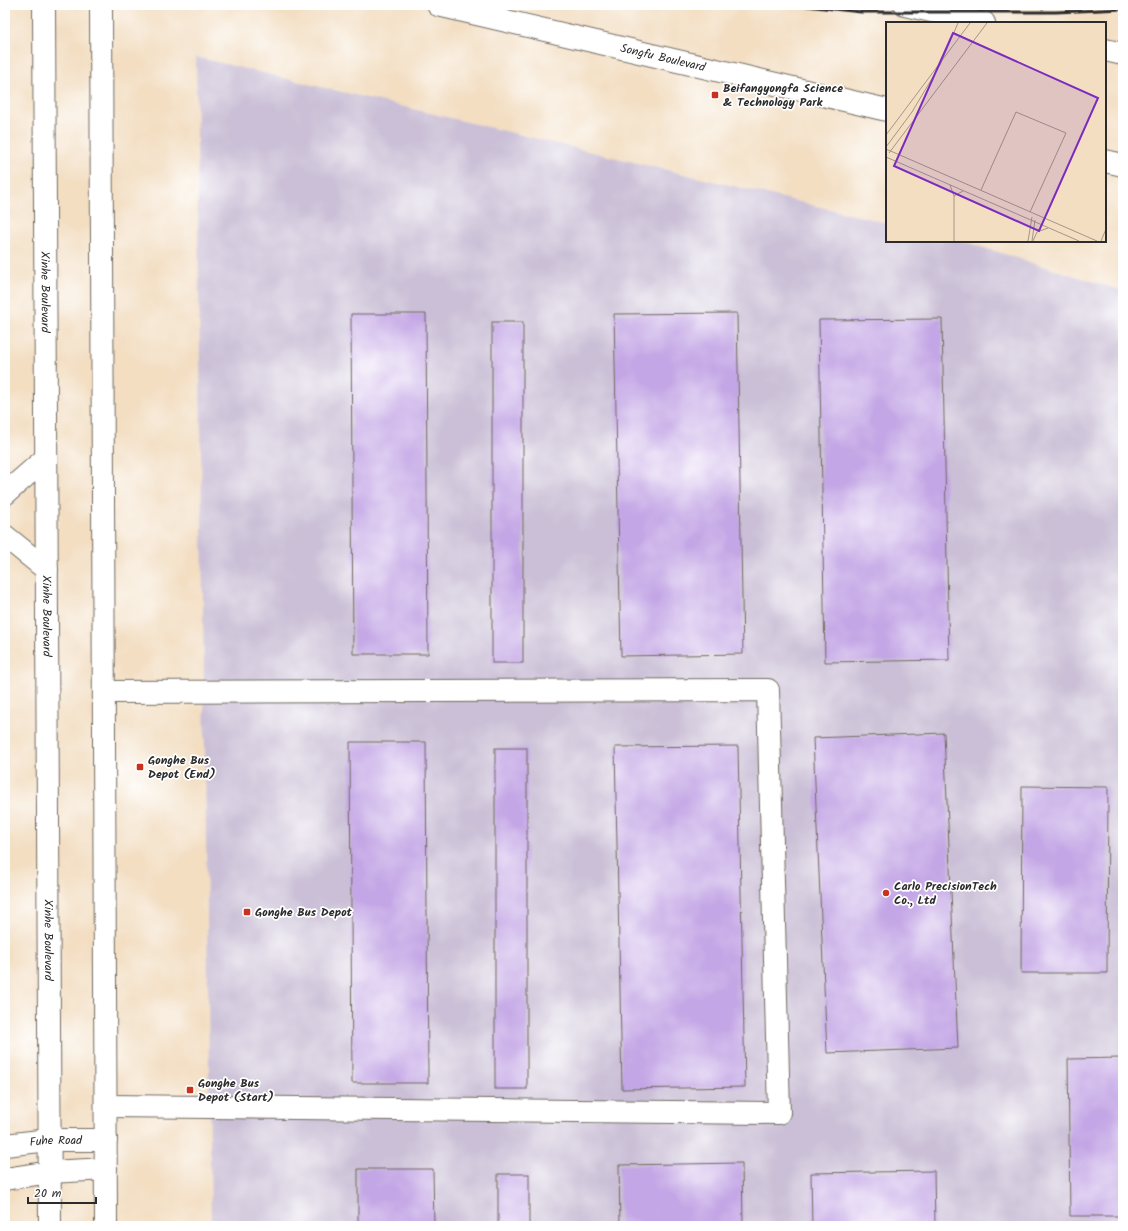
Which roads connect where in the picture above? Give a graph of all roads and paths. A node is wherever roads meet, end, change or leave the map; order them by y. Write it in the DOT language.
graph roads {
  1 [pos="44,5"];
  2 [pos="101,5"];
  3 [pos="438,5"];
  4 [pos="905,5"];
  5 [pos="980,22"];
  6 [pos="1106,50"];
  7 [pos="1123,54"];
  8 [pos="886,110"];
  9 [pos="1106,161"];
  10 [pos="1123,165"];
  11 [pos="46,458"];
  12 [pos="5,494"];
  13 [pos="5,536"];
  14 [pos="47,570"];
  15 [pos="104,692"];
  16 [pos="106,1106"];
  17 [pos="49,1140"];
  18 [pos="106,1140"];
  19 [pos="5,1145"];
  20 [pos="106,1169"];
  21 [pos="50,1172"];
  22 [pos="5,1179"];
  23 [pos="50,1226"];
  24 [pos="106,1226"];
  1 -- 11 [label="main road, Xinhe Boulevard"];
  2 -- 15 [label="main road"];
  3 -- 8 [label="main road, Songfu Boulevard"];
  4 -- 5 [label="main road"];
  6 -- 7 [label="main road"];
  9 -- 10 [label="main road"];
  11 -- 12 [label="main road"];
  11 -- 14 [label="main road, Xinhe Boulevard"];
  13 -- 14 [label="main road"];
  14 -- 17 [label="main road, Xinhe Boulevard"];
  15 -- 16 [label="main road"];
  15 -- 16 [label="main road"];
  16 -- 18 [label="main road"];
  17 -- 18 [label="main road, Fuhe Road"];
  17 -- 19 [label="main road, Fuhe Road"];
  17 -- 21 [label="main road, Xinhe Boulevard"];
  18 -- 20 [label="main road"];
  20 -- 21 [label="main road"];
  20 -- 24 [label="main road"];
  21 -- 22 [label="main road"];
  21 -- 23 [label="main road, Xinhe Boulevard"];
}
